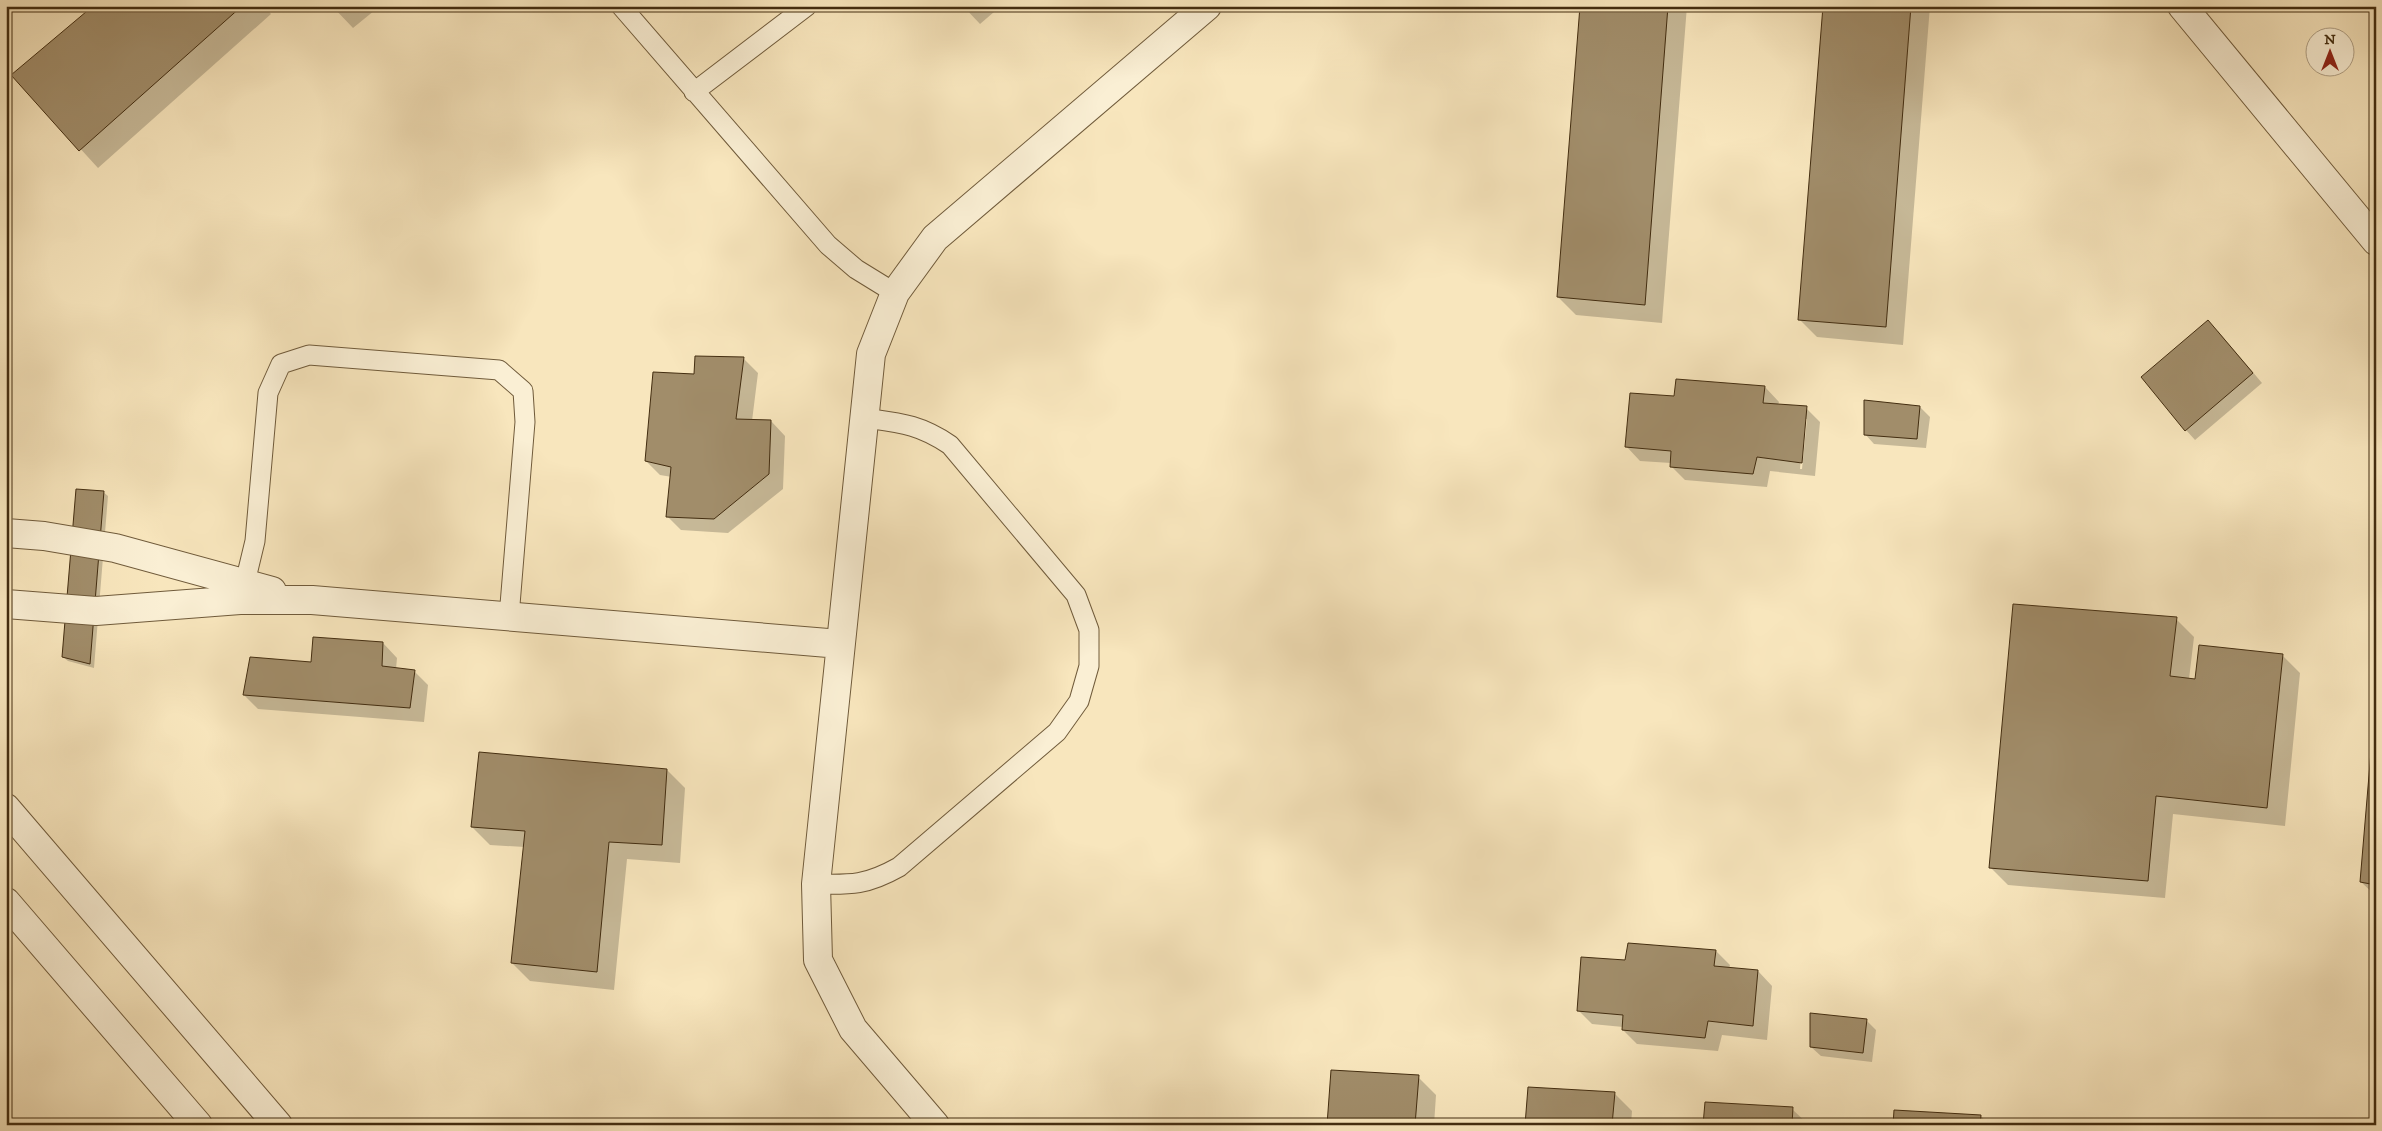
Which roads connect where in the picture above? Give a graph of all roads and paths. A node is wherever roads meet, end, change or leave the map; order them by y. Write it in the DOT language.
graph roads {
  1 [pos="621,6"];
  2 [pos="807,6"];
  3 [pos="1207,6"];
  4 [pos="2182,6"];
  5 [pos="694,92"];
  6 [pos="2376,241"];
  7 [pos="895,293"];
  8 [pos="864,418"];
  9 [pos="6,533"];
  10 [pos="242,592"];
  11 [pos="6,604"];
  12 [pos="509,617"];
  13 [pos="840,644"];
  14 [pos="6,808"];
  15 [pos="816,884"];
  16 [pos="6,902"];
  17 [pos="198,1125"];
  18 [pos="278,1125"];
  19 [pos="935,1125"];
  1 -- 5 [label="lane"];
  2 -- 5 [label="lane"];
  3 -- 7 [label="street"];
  4 -- 6 [label="street"];
  5 -- 7 [label="lane"];
  7 -- 8 [label="street"];
  8 -- 13 [label="street"];
  8 -- 15 [label="lane"];
  9 -- 10 [label="street"];
  10 -- 11 [label="street"];
  10 -- 12 [label="street"];
  10 -- 12 [label="lane"];
  12 -- 13 [label="street"];
  13 -- 15 [label="street"];
  14 -- 18 [label="street"];
  15 -- 19 [label="street"];
  16 -- 17 [label="street"];
}
